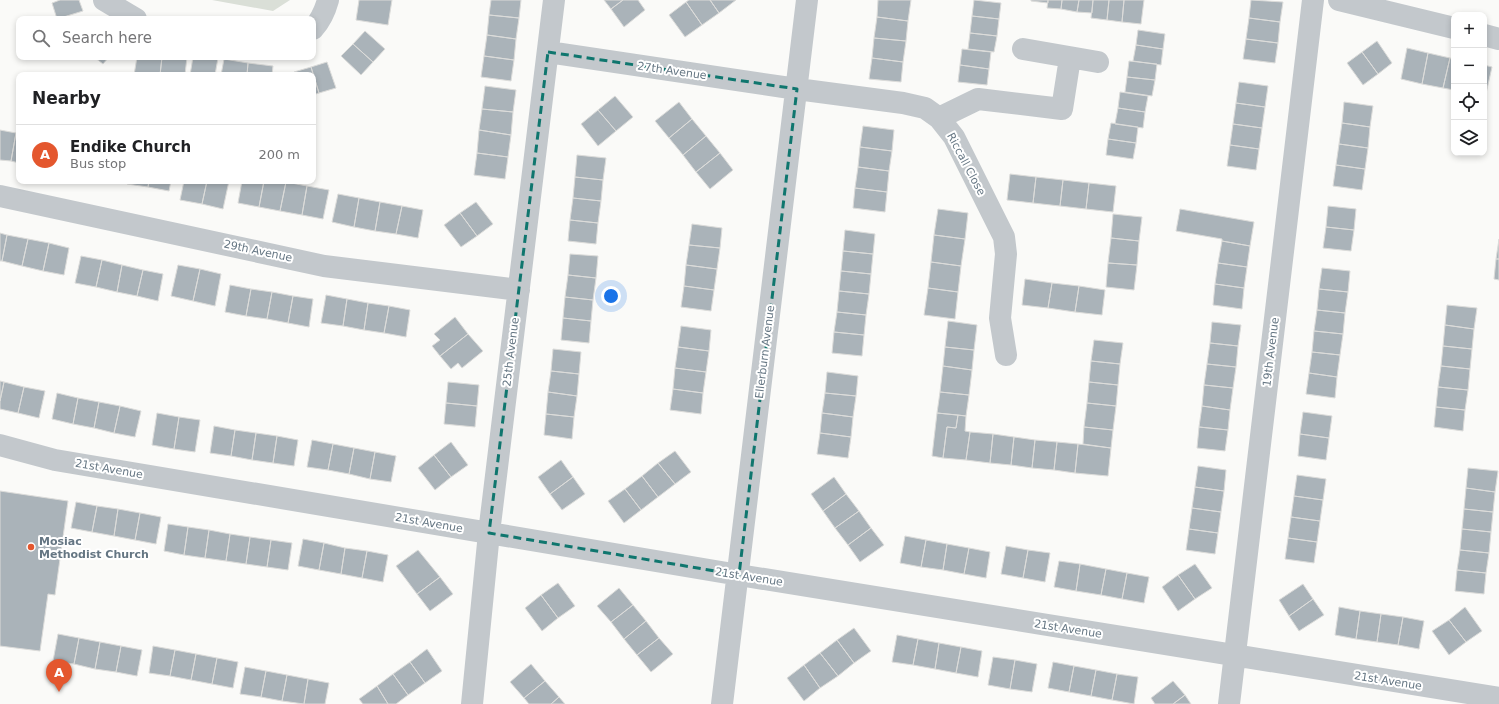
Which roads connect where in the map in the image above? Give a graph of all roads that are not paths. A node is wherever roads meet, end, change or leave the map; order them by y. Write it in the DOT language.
graph roads {
  1 [pos="104,0"];
  2 [pos="328,0"];
  3 [pos="554,0"];
  4 [pos="807,0"];
  5 [pos="1313,0"];
  6 [pos="1339,0"];
  7 [pos="131,16"];
  8 [pos="316,26"];
  9 [pos="1451,27"];
  10 [pos="1487,36"];
  11 [pos="1499,39"];
  12 [pos="1023,49"];
  13 [pos="548,52"];
  14 [pos="1070,58"];
  15 [pos="1098,62"];
  16 [pos="796,89"];
  17 [pos="940,118"];
  18 [pos="0,196"];
  19 [pos="519,290"];
  20 [pos="1006,354"];
  21 [pos="0,444"];
  22 [pos="489,533"];
  23 [pos="739,575"];
  24 [pos="1235,656"];
  25 [pos="1499,698"];
  26 [pos="472,704"];
  27 [pos="722,704"];
  28 [pos="1229,704"];
  1 -- 7 [label="street"];
  2 -- 8 [label="street"];
  3 -- 13 [label="street, 25th Avenue"];
  4 -- 16 [label="street, Ellerburn Avenue"];
  5 -- 24 [label="street, 19th Avenue"];
  6 -- 9 [label="street"];
  10 -- 11 [label="street"];
  12 -- 14 [label="street"];
  13 -- 16 [label="street, 27th Avenue"];
  13 -- 19 [label="street, 25th Avenue"];
  14 -- 15 [label="street"];
  14 -- 17 [label="street"];
  16 -- 17 [label="street, Riccall Close"];
  16 -- 23 [label="street, Ellerburn Avenue"];
  17 -- 20 [label="street, Riccall Close"];
  18 -- 19 [label="street, 29th Avenue"];
  19 -- 22 [label="street, 25th Avenue"];
  21 -- 22 [label="street, 21st Avenue"];
  22 -- 23 [label="street, 21st Avenue"];
  22 -- 26 [label="street, 25th Avenue"];
  23 -- 24 [label="street, 21st Avenue"];
  23 -- 27 [label="street, Ellerburn Avenue"];
  24 -- 25 [label="street, 21st Avenue"];
  24 -- 28 [label="street, 19th Avenue"];
}
